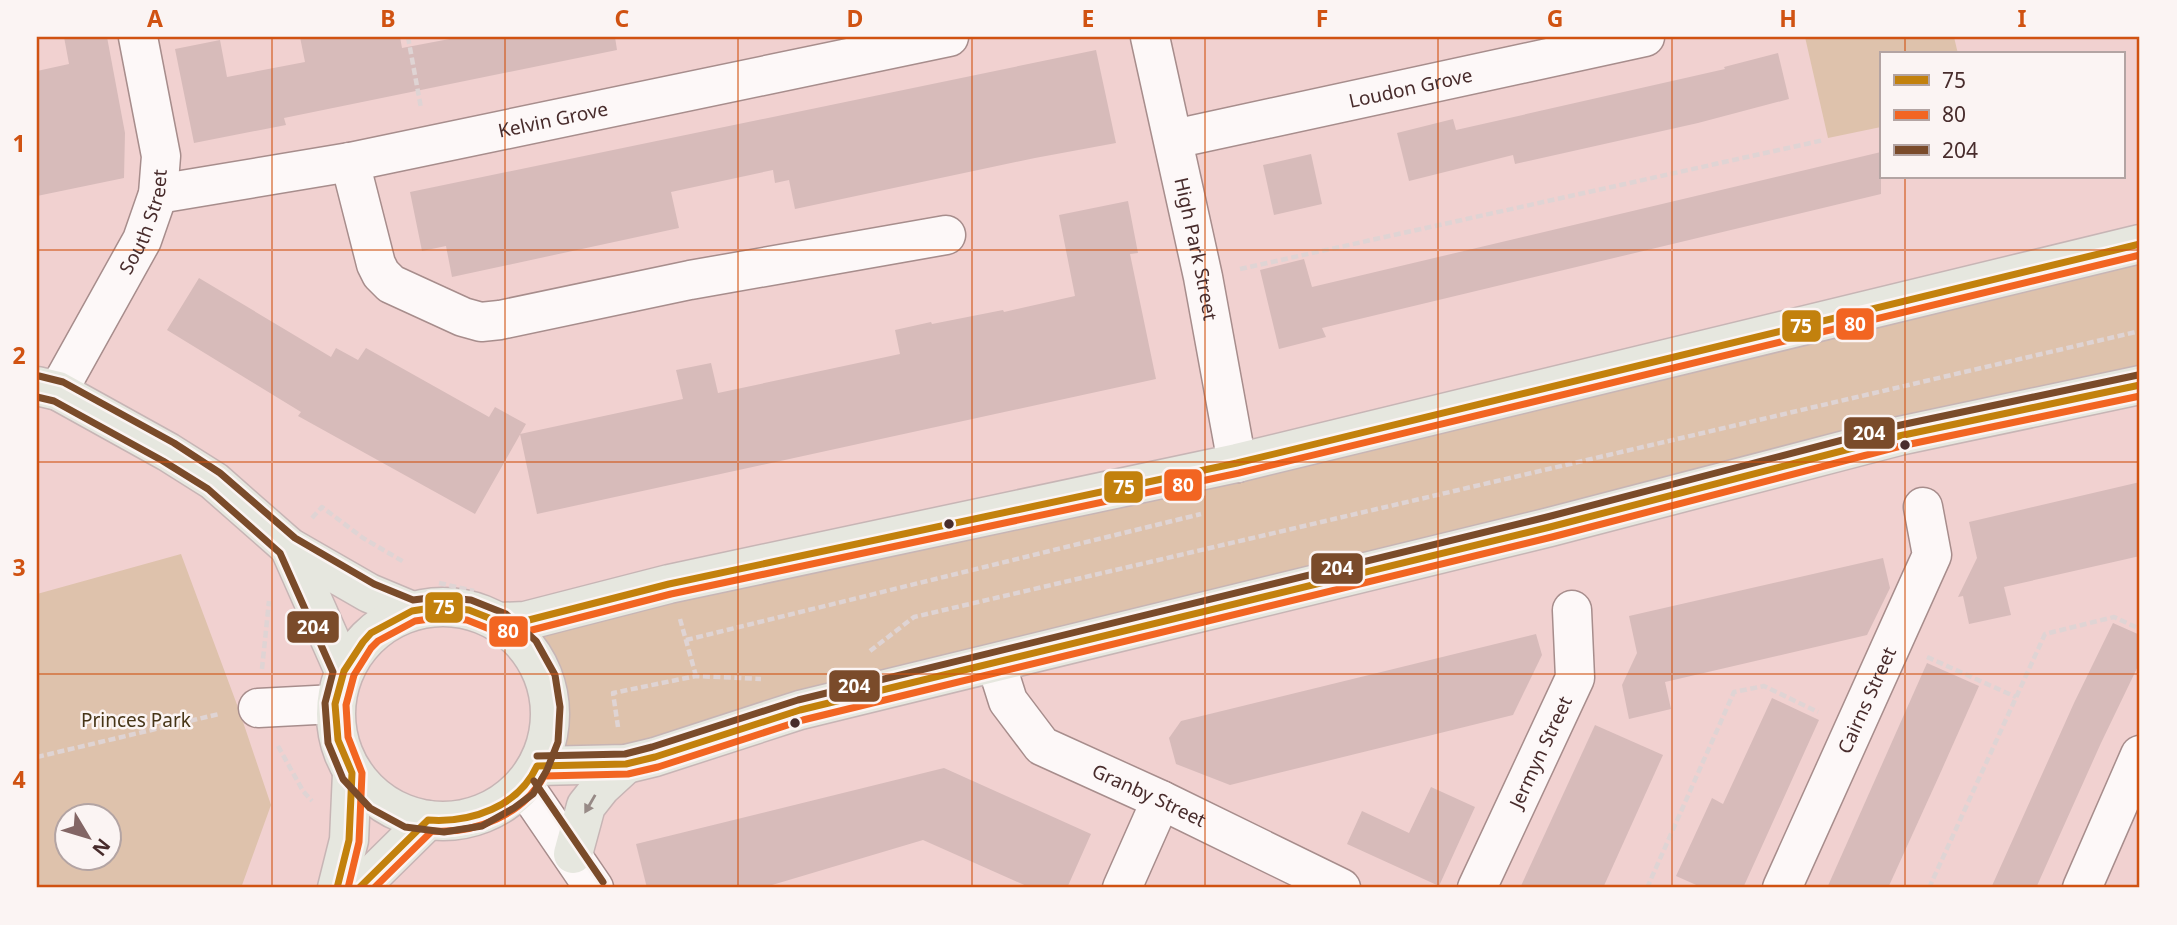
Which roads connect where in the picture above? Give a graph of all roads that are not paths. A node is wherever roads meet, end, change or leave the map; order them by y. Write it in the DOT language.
graph roads {
  1 [pos="138,37"];
  2 [pos="949,37"];
  3 [pos="1150,37"];
  4 [pos="1645,37"];
  5 [pos="1174,139"];
  6 [pos="350,162"];
  7 [pos="158,194"];
  8 [pos="947,235"];
  9 [pos="2140,244"];
  10 [pos="2140,385"];
  11 [pos="47,388"];
  12 [pos="1237,463"];
  13 [pos="1923,507"];
  14 [pos="289,547"];
  15 [pos="1572,610"];
  16 [pos="412,611"];
  17 [pos="499,622"];
  18 [pos="996,663"];
  19 [pos="339,688"];
  20 [pos="258,708"];
  21 [pos="622,748"];
  22 [pos="2140,755"];
  23 [pos="352,773"];
  24 [pos="531,777"];
  25 [pos="1161,800"];
  26 [pos="428,820"];
  27 [pos="573,854"];
  28 [pos="337,888"];
  29 [pos="359,888"];
  30 [pos="594,888"];
  31 [pos="1122,888"];
  32 [pos="1341,888"];
  33 [pos="1477,888"];
  34 [pos="1782,888"];
  35 [pos="2082,888"];
  1 -- 7 [label="street, South Street"];
  2 -- 6 [label="street, Kelvin Grove"];
  3 -- 5 [label="street, High Park Street"];
  4 -- 5 [label="street, Loudon Grove"];
  5 -- 12 [label="street, High Park Street"];
  6 -- 7 [label="street, Kelvin Grove"];
  6 -- 8 [label="street"];
  7 -- 11 [label="street, South Street"];
  9 -- 12 [label="main road"];
  10 -- 18 [label="main road"];
  11 -- 14 [label="main road"];
  12 -- 17 [label="main road"];
  13 -- 34 [label="street, Cairns Street"];
  14 -- 16 [label="main road"];
  14 -- 19 [label="main road"];
  15 -- 33 [label="street, Jermyn Street"];
  16 -- 17 [label="main road"];
  16 -- 19 [label="main road"];
  17 -- 24 [label="main road"];
  18 -- 21 [label="main road"];
  18 -- 25 [label="street, Granby Street"];
  19 -- 20 [label="street"];
  19 -- 23 [label="main road"];
  21 -- 24 [label="main road"];
  21 -- 27 [label="main road, one-way"];
  22 -- 35 [label="street"];
  23 -- 26 [label="main road"];
  23 -- 28 [label="main road"];
  24 -- 26 [label="main road"];
  24 -- 27 [label="street"];
  25 -- 31 [label="street"];
  25 -- 32 [label="street, Granby Street"];
  26 -- 29 [label="main road"];
  27 -- 30 [label="street"];
}
